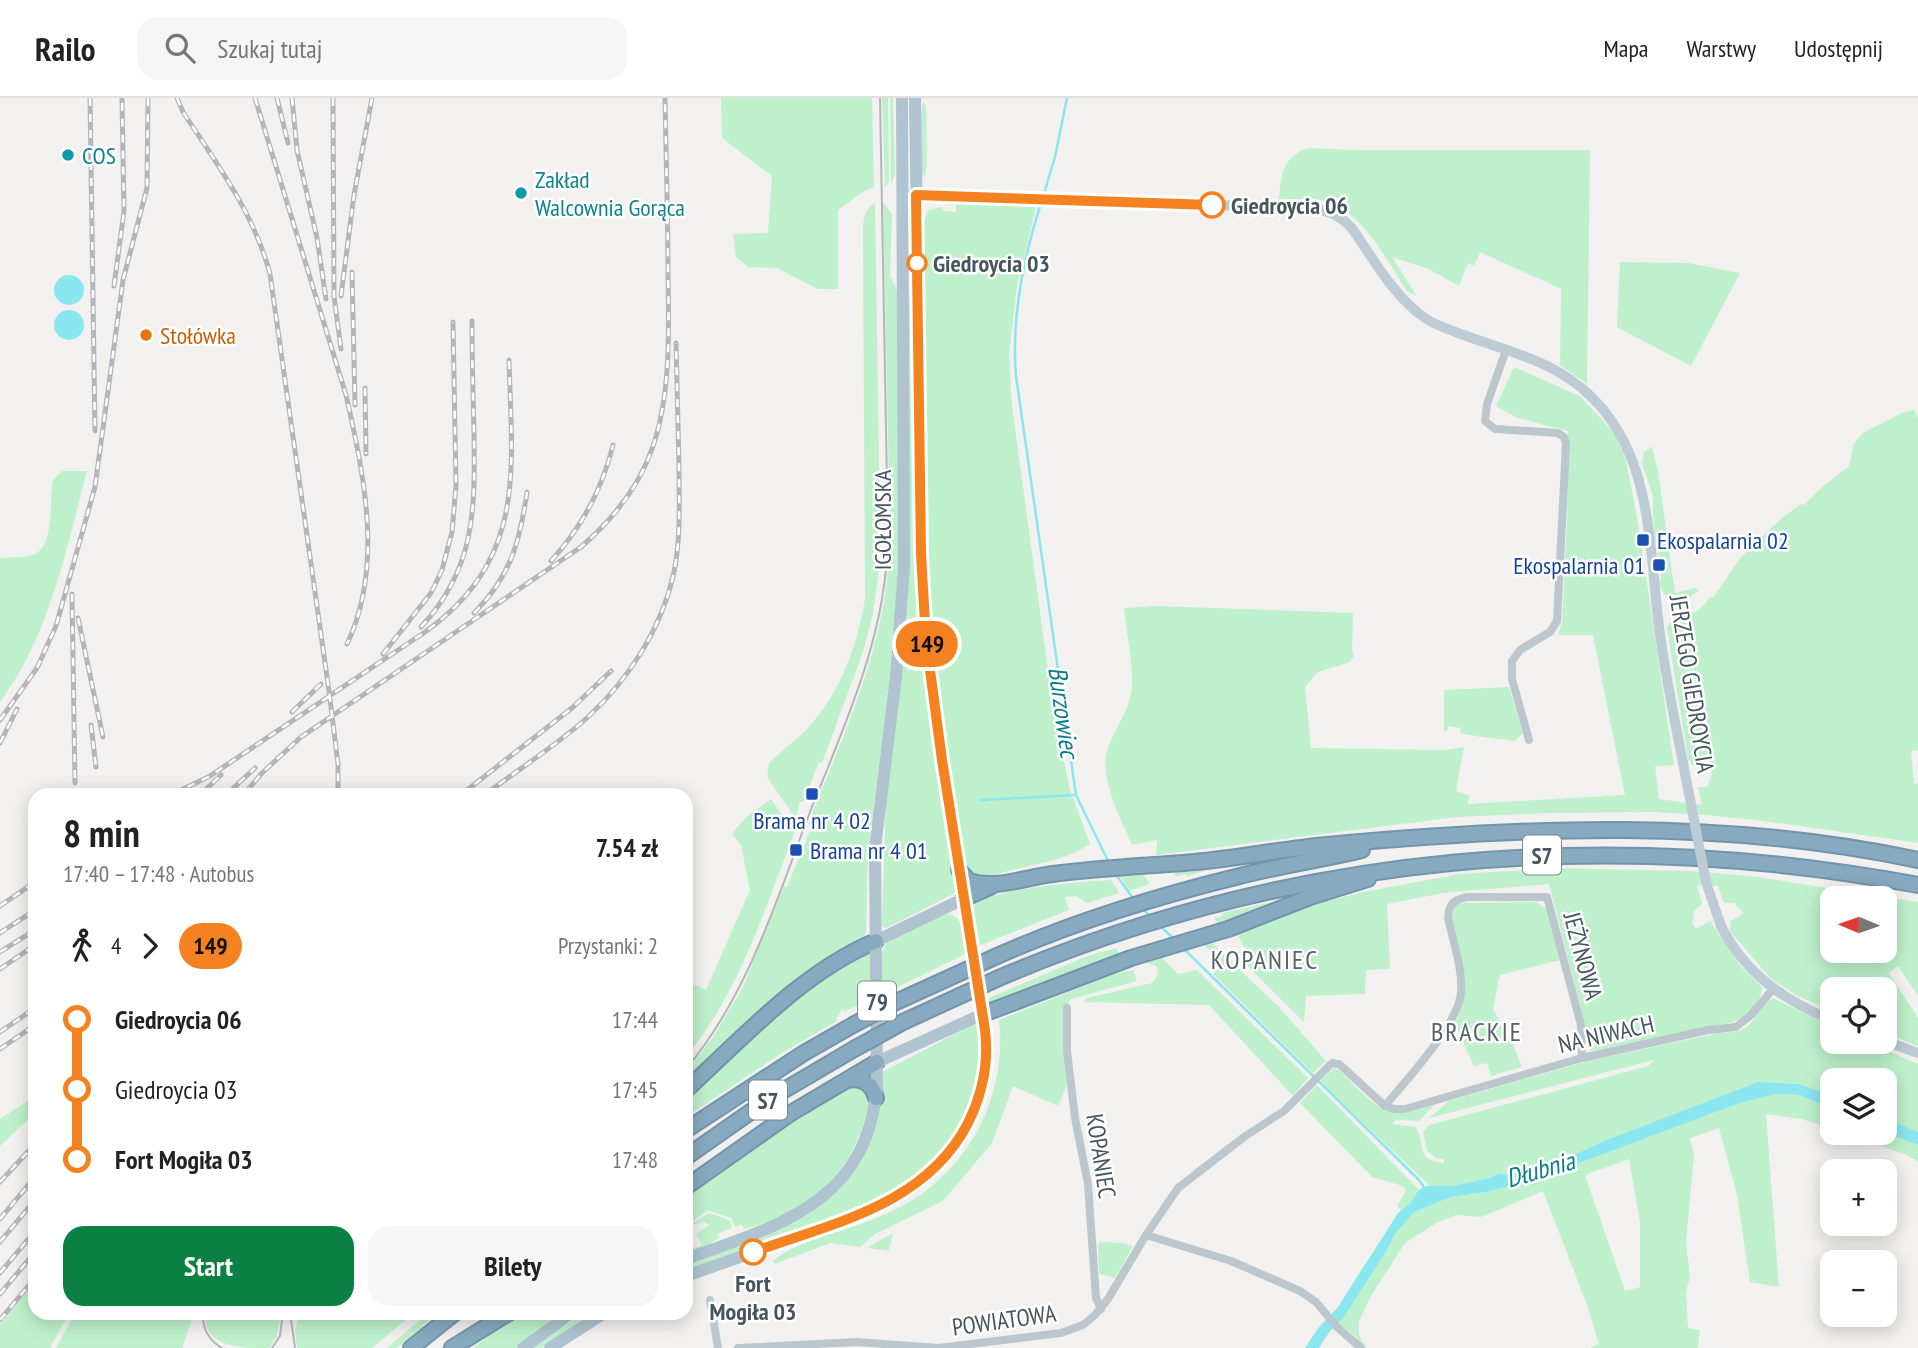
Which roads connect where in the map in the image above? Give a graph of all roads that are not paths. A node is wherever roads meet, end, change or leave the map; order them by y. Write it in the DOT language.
graph roads {
  1 [pos="902,98"];
  2 [pos="915,98"];
  3 [pos="901,194"];
  4 [pos="916,195"];
  5 [pos="1506,350"];
  6 [pos="1529,740"];
  7 [pos="1409,840"];
  8 [pos="1918,860"];
  9 [pos="1403,867"];
  10 [pos="959,870"];
  11 [pos="997,884"];
  12 [pos="1918,885"];
  13 [pos="963,899"];
  14 [pos="876,941"];
  15 [pos="1773,989"];
  16 [pos="1067,1008"];
  17 [pos="983,1014"];
  18 [pos="1820,1015"];
  19 [pos="1897,1046"];
  20 [pos="1918,1054"];
  21 [pos="1582,1058"];
  22 [pos="877,1062"];
  23 [pos="845,1080"];
  24 [pos="693,1084"];
  25 [pos="876,1098"];
  26 [pos="1385,1106"];
  27 [pos="693,1125"];
  28 [pos="693,1152"];
  29 [pos="693,1182"];
  30 [pos="1146,1235"];
  31 [pos="693,1256"];
  32 [pos="693,1273"];
  33 [pos="710,1300"];
  34 [pos="1101,1309"];
  35 [pos="439,1320"];
  36 [pos="446,1320"];
  37 [pos="484,1320"];
  38 [pos="497,1320"];
  39 [pos="562,1320"];
  40 [pos="594,1320"];
  41 [pos="993,1345"];
  42 [pos="809,1347"];
  43 [pos="411,1348"];
  44 [pos="451,1348"];
  45 [pos="523,1348"];
  46 [pos="550,1348"];
  47 [pos="718,1348"];
  48 [pos="738,1348"];
  49 [pos="1361,1348"];
  1 -- 3 [label="main road, IGOŁOMSKA / 79"];
  2 -- 4 [label="main road, IGOŁOMSKA"];
  3 -- 4 [label="street, JERZEGO GIEDROYCIA"];
  3 -- 14 [label="main road, IGOŁOMSKA / 79"];
  4 -- 5 [label="street, JERZEGO GIEDROYCIA"];
  4 -- 10 [label="main road, IGOŁOMSKA"];
  5 -- 6 [label="street"];
  5 -- 15 [label="street, JERZEGO GIEDROYCIA, bridge"];
  7 -- 8 [label="highway, S7"];
  7 -- 11 [label="highway"];
  7 -- 27 [label="highway, S7, bridge"];
  9 -- 12 [label="highway, S7"];
  9 -- 17 [label="highway"];
  9 -- 28 [label="highway, S7, bridge"];
  10 -- 11 [label="highway"];
  10 -- 13 [label="main road, IGOŁOMSKA"];
  11 -- 13 [label="highway"];
  13 -- 14 [label="main road"];
  13 -- 17 [label="main road, IGOŁOMSKA"];
  14 -- 22 [label="main road, 79"];
  14 -- 24 [label="highway"];
  15 -- 18 [label="street, JERZEGO GIEDROYCIA"];
  15 -- 21 [label="street, NA NIWACH"];
  16 -- 34 [label="street, KOPANIEC"];
  17 -- 22 [label="main road"];
  17 -- 32 [label="main road, IGOŁOMSKA"];
  19 -- 20 [label="street"];
  21 -- 26 [label="street, NA NIWACH"];
  21 -- 26 [label="street, JEŻYNOWA"];
  22 -- 23 [label="highway"];
  22 -- 25 [label="main road, 79"];
  23 -- 25 [label="highway"];
  23 -- 29 [label="highway"];
  25 -- 31 [label="main road, 79"];
  26 -- 30 [label="street"];
  30 -- 34 [label="street, POWIATOWA"];
  30 -- 49 [label="street"];
  33 -- 47 [label="street"];
  34 -- 41 [label="street, POWIATOWA"];
  35 -- 43 [label="highway"];
  36 -- 43 [label="highway"];
  37 -- 44 [label="highway"];
  38 -- 44 [label="highway"];
  39 -- 45 [label="main road"];
  40 -- 46 [label="main road"];
  41 -- 42 [label="street, POWIATOWA"];
  42 -- 48 [label="street, POWIATOWA"];
}
